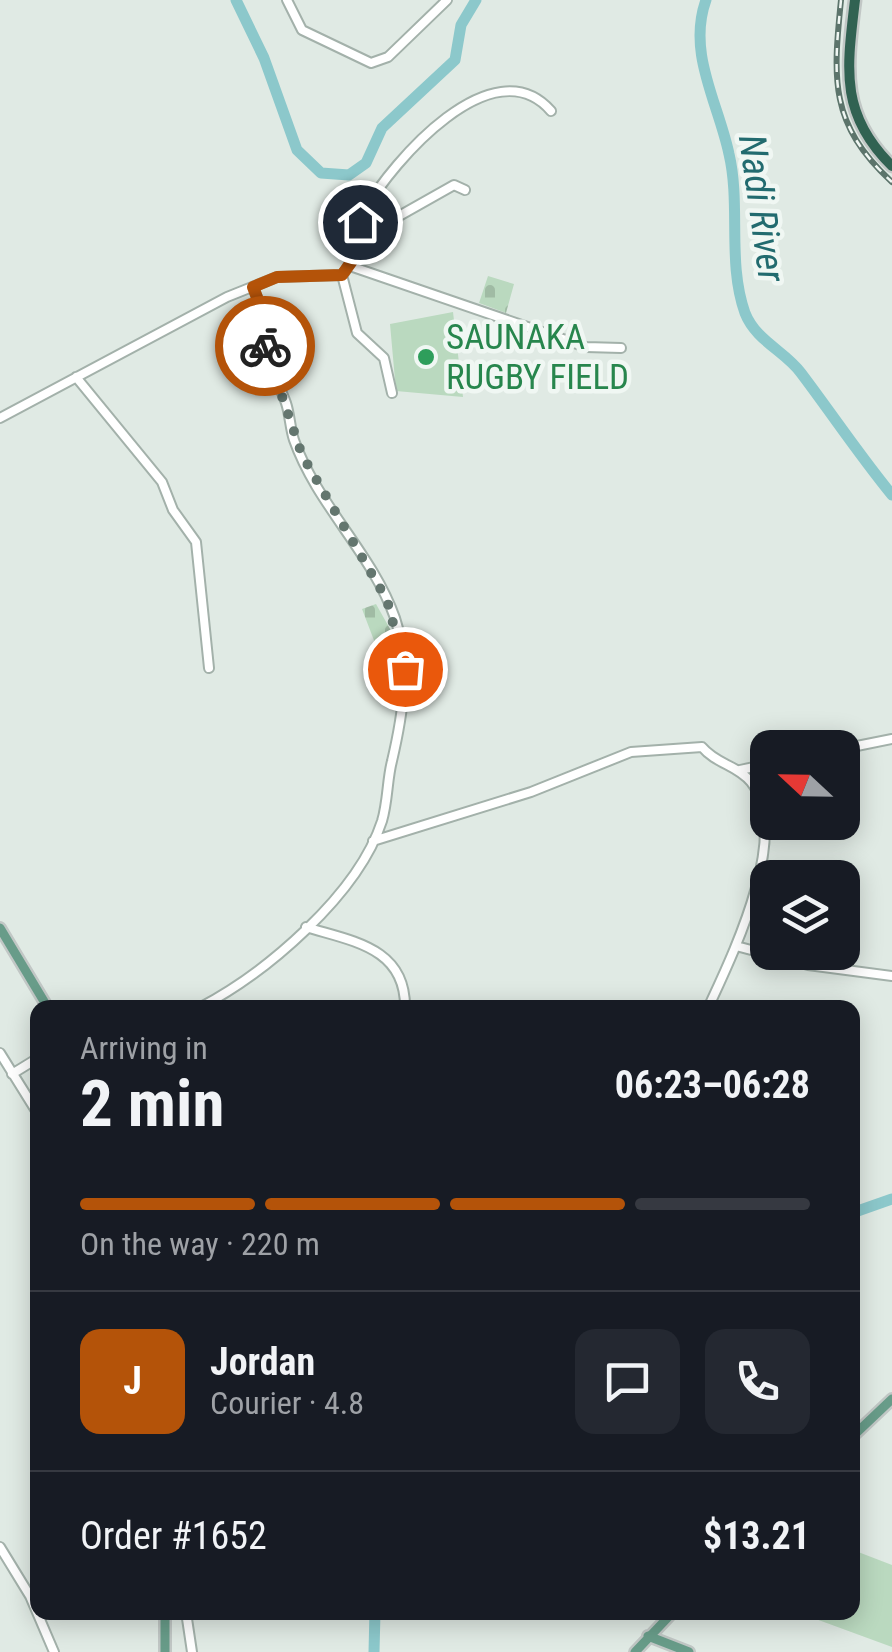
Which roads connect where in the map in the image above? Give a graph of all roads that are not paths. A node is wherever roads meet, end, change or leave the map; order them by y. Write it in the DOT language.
graph roads {
  1 [pos="287,0"];
  2 [pos="447,0"];
  3 [pos="855,0"];
  4 [pos="551,110"];
  5 [pos="892,166"];
  6 [pos="465,190"];
  7 [pos="360,222"];
  8 [pos="350,266"];
  9 [pos="342,275"];
  10 [pos="253,287"];
  11 [pos="621,348"];
  12 [pos="76,378"];
  13 [pos="392,393"];
  14 [pos="0,418"];
  15 [pos="209,668"];
  16 [pos="892,739"];
  17 [pos="860,745"];
  18 [pos="750,768"];
  19 [pos="740,770"];
  20 [pos="373,842"];
  21 [pos="306,927"];
  22 [pos="0,928"];
  23 [pos="736,946"];
  24 [pos="892,976"];
  25 [pos="43,1000"];
  26 [pos="210,1000"];
  27 [pos="403,1000"];
  28 [pos="712,1000"];
  29 [pos="0,1053"];
  30 [pos="30,1063"];
  31 [pos="12,1074"];
  32 [pos="30,1102"];
  33 [pos="892,1399"];
  34 [pos="860,1429"];
  35 [pos="0,1546"];
  36 [pos="30,1596"];
  37 [pos="40,1620"];
  38 [pos="165,1620"];
  39 [pos="187,1620"];
  40 [pos="664,1620"];
  41 [pos="648,1636"];
  42 [pos="54,1652"];
  43 [pos="165,1652"];
  44 [pos="192,1652"];
  45 [pos="635,1652"];
  46 [pos="689,1652"];
  1 -- 2 [label="street"];
  3 -- 5 [label="highway"];
  4 -- 7 [label="street"];
  6 -- 7 [label="street"];
  7 -- 8 [label="street"];
  8 -- 9 [label="street"];
  8 -- 11 [label="street"];
  9 -- 10 [label="street"];
  9 -- 13 [label="street"];
  10 -- 12 [label="street"];
  10 -- 20 [label="street"];
  12 -- 14 [label="street"];
  12 -- 15 [label="street"];
  16 -- 17 [label="street"];
  18 -- 19 [label="street"];
  19 -- 20 [label="street"];
  19 -- 23 [label="street"];
  20 -- 21 [label="street"];
  21 -- 26 [label="street"];
  21 -- 27 [label="street"];
  22 -- 25 [label="main road"];
  23 -- 24 [label="street"];
  23 -- 28 [label="street"];
  29 -- 31 [label="street"];
  30 -- 31 [label="street"];
  31 -- 32 [label="street"];
  33 -- 34 [label="main road"];
  35 -- 36 [label="street"];
  37 -- 42 [label="street"];
  38 -- 43 [label="main road"];
  39 -- 44 [label="street"];
  40 -- 41 [label="main road"];
  41 -- 45 [label="main road"];
  41 -- 46 [label="main road"];
}
